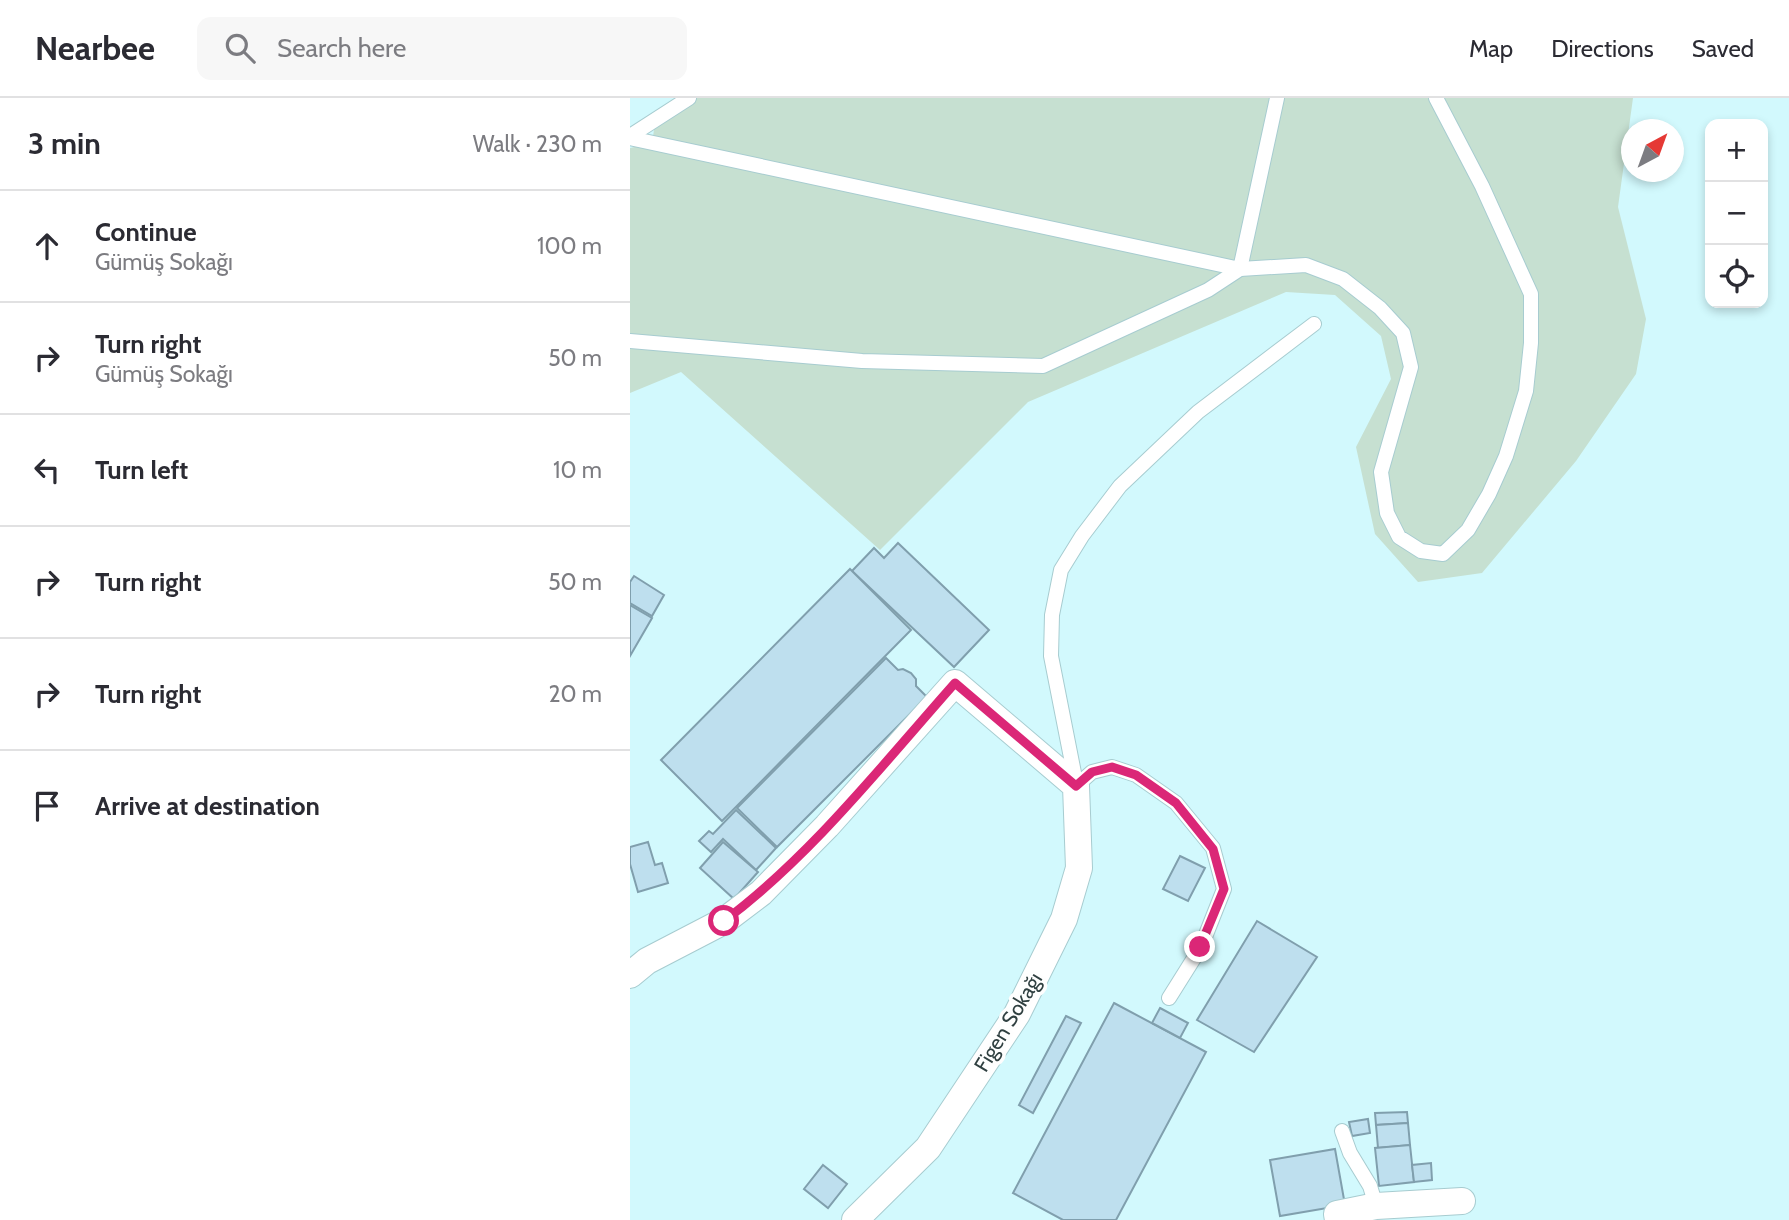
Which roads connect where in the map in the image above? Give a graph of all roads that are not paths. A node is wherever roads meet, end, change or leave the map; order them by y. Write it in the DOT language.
graph roads {
  1 [pos="689,98"];
  2 [pos="1277,98"];
  3 [pos="1436,98"];
  4 [pos="630,137"];
  5 [pos="1240,269"];
  6 [pos="1314,324"];
  7 [pos="630,341"];
  8 [pos="1076,786"];
  9 [pos="630,975"];
  10 [pos="1169,998"];
  11 [pos="1342,1131"];
  12 [pos="1462,1201"];
  13 [pos="1376,1206"];
  14 [pos="1338,1217"];
  15 [pos="855,1220"];
  1 -- 4 [label="lane"];
  2 -- 5 [label="lane"];
  3 -- 5 [label="lane"];
  4 -- 5 [label="lane"];
  5 -- 7 [label="lane"];
  6 -- 8 [label="lane"];
  8 -- 9 [label="street"];
  8 -- 10 [label="lane"];
  8 -- 15 [label="street, Figen Sokağı"];
  11 -- 13 [label="lane"];
  12 -- 13 [label="street"];
  13 -- 14 [label="street"];
}
